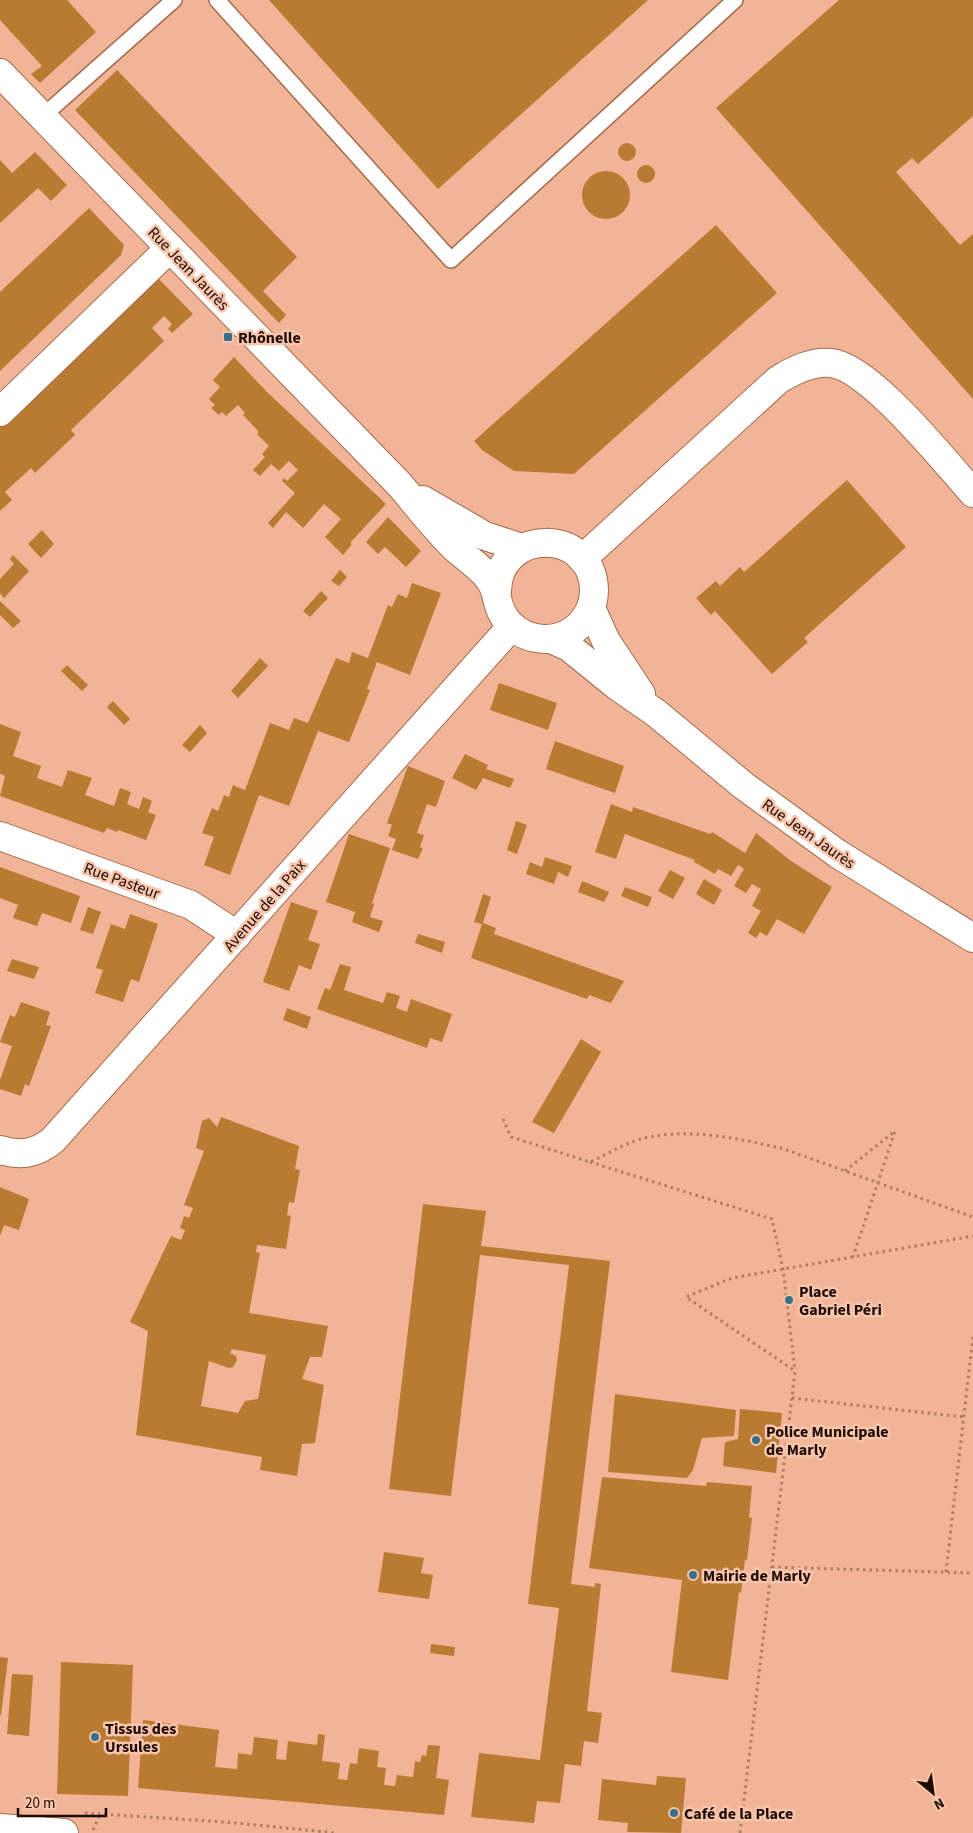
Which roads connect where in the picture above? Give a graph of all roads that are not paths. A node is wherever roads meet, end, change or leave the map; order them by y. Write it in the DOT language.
graph roads {
  1 [pos="174,0"];
  2 [pos="217,0"];
  3 [pos="735,0"];
  4 [pos="0,73"];
  5 [pos="42,116"];
  6 [pos="170,248"];
  7 [pos="0,412"];
  8 [pos="399,484"];
  9 [pos="973,493"];
  10 [pos="522,548"];
  11 [pos="582,559"];
  12 [pos="497,590"];
  13 [pos="591,608"];
  14 [pos="512,626"];
  15 [pos="551,639"];
  16 [pos="656,713"];
  17 [pos="0,836"];
  18 [pos="238,935"];
  19 [pos="973,938"];
  20 [pos="0,1150"];
  21 [pos="72,1823"];
  22 [pos="0,1828"];
  1 -- 5 [label="lane"];
  2 -- 3 [label="lane"];
  4 -- 5 [label="main road, Rue Jean Jaurès"];
  5 -- 6 [label="main road, Rue Jean Jaurès"];
  6 -- 7 [label="main road"];
  6 -- 8 [label="main road, Rue Jean Jaurès"];
  8 -- 10 [label="main road, Rue Jean Jaurès"];
  8 -- 12 [label="main road, Rue Jean Jaurès"];
  9 -- 11 [label="main road"];
  10 -- 11 [label="main road, Rue Jean Jaurès"];
  10 -- 12 [label="main road"];
  11 -- 13 [label="main road, Rue Jean Jaurès"];
  12 -- 14 [label="main road, Rue Jean Jaurès"];
  13 -- 15 [label="main road"];
  13 -- 16 [label="main road, Rue Jean Jaurès"];
  14 -- 15 [label="main road, Rue Jean Jaurès"];
  14 -- 18 [label="main road, Avenue de la Paix"];
  15 -- 16 [label="main road, Rue Jean Jaurès"];
  16 -- 19 [label="main road, Rue Jean Jaurès"];
  17 -- 18 [label="main road, Rue Pasteur"];
  18 -- 20 [label="main road, Avenue de la Paix"];
  21 -- 22 [label="main road"];
}
